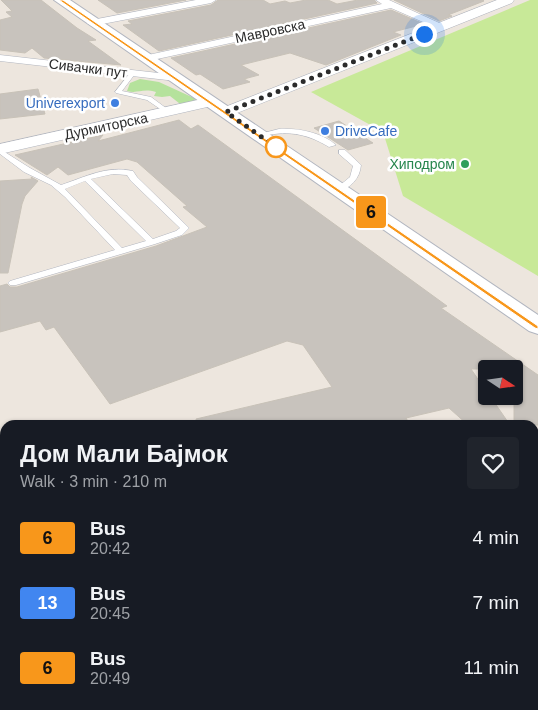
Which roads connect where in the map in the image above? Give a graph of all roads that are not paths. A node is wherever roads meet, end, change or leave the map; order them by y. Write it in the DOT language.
graph roads {
  1 [pos="61,0"];
  2 [pos="211,0"];
  3 [pos="380,0"];
  4 [pos="501,1"];
  5 [pos="391,5"];
  6 [pos="92,23"];
  7 [pos="442,27"];
  8 [pos="0,58"];
  9 [pos="148,58"];
  10 [pos="132,74"];
  11 [pos="176,78"];
  12 [pos="219,107"];
  13 [pos="168,112"];
  14 [pos="259,135"];
  15 [pos="332,145"];
  16 [pos="0,150"];
  17 [pos="342,152"];
  18 [pos="86,179"];
  19 [pos="60,188"];
  20 [pos="338,190"];
  21 [pos="152,242"];
  22 [pos="120,251"];
  23 [pos="13,283"];
  24 [pos="538,326"];
  1 -- 6 [label="main road"];
  2 -- 6 [label="street"];
  3 -- 5 [label="street"];
  4 -- 7 [label="street, Дурмиторска"];
  5 -- 7 [label="street"];
  5 -- 9 [label="street, Мавровска"];
  6 -- 9 [label="main road"];
  7 -- 12 [label="street, Дурмиторска"];
  8 -- 10 [label="street, Сивачки пут"];
  9 -- 11 [label="main road"];
  10 -- 11 [label="street, Сивачки пут"];
  10 -- 13 [label="lane"];
  11 -- 12 [label="main road"];
  12 -- 13 [label="street, Дурмиторска"];
  12 -- 14 [label="main road"];
  13 -- 16 [label="street, Дурмиторска"];
  14 -- 15 [label="lane"];
  14 -- 20 [label="main road"];
  16 -- 19 [label="lane"];
  17 -- 20 [label="lane"];
  18 -- 19 [label="lane"];
  18 -- 21 [label="lane"];
  18 -- 21 [label="lane"];
  19 -- 22 [label="lane"];
  20 -- 24 [label="main road"];
  21 -- 22 [label="lane"];
  22 -- 23 [label="lane"];
}
